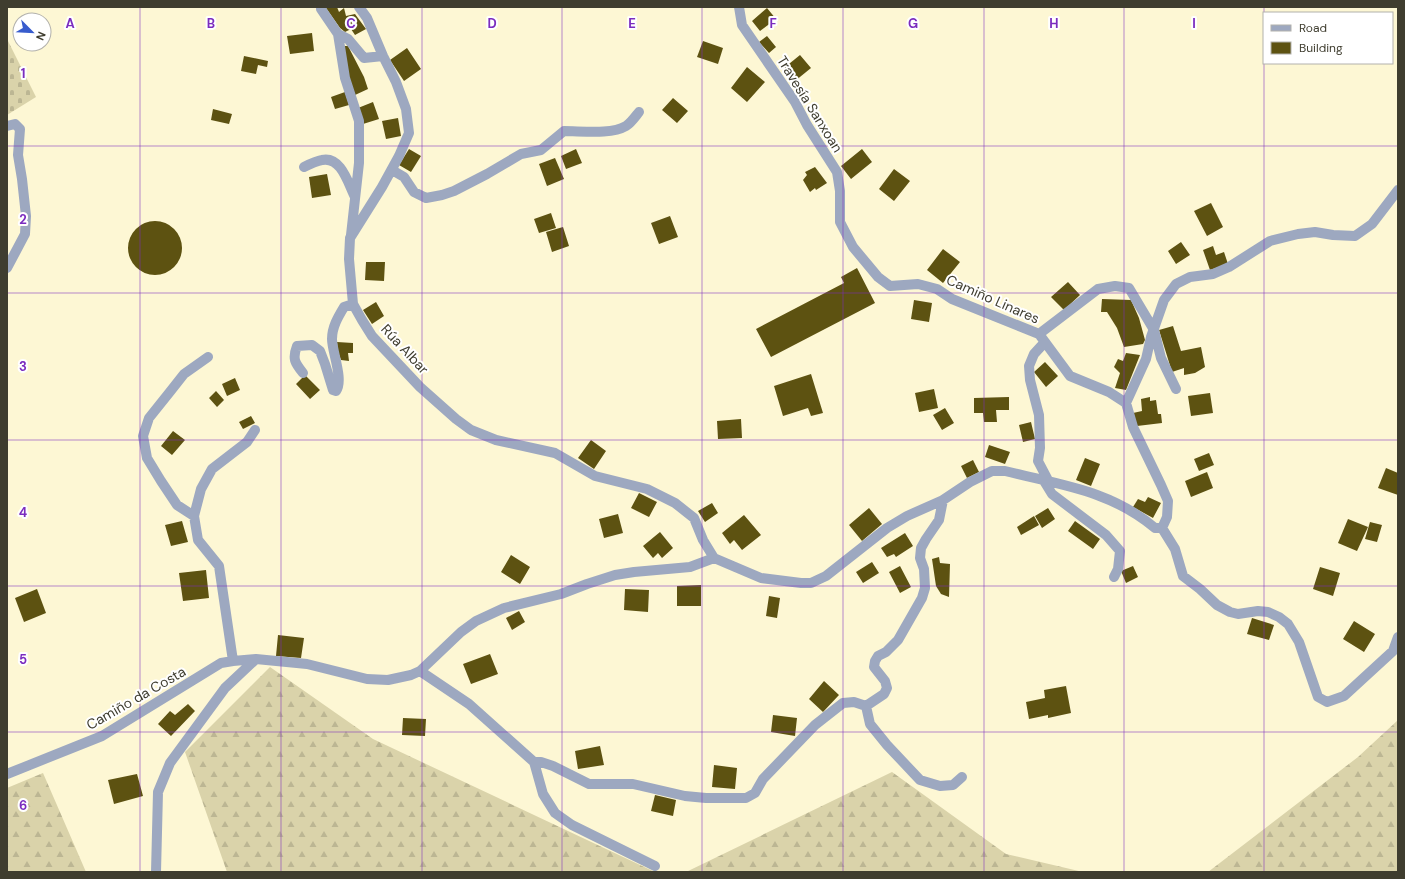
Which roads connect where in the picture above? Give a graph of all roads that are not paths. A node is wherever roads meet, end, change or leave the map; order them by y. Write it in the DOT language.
graph roads {
  1 [pos="321,7"];
  2 [pos="359,7"];
  3 [pos="739,7"];
  4 [pos="338,34"];
  5 [pos="383,56"];
  6 [pos="639,112"];
  7 [pos="7,126"];
  8 [pos="304,166"];
  9 [pos="392,170"];
  10 [pos="1398,190"];
  11 [pos="355,197"];
  12 [pos="840,222"];
  13 [pos="350,238"];
  14 [pos="7,268"];
  15 [pos="353,304"];
  16 [pos="1154,330"];
  17 [pos="1042,338"];
  18 [pos="208,357"];
  19 [pos="302,373"];
  20 [pos="1176,389"];
  21 [pos="1126,403"];
  22 [pos="255,430"];
  23 [pos="1047,482"];
  24 [pos="943,500"];
  25 [pos="194,516"];
  26 [pos="1162,528"];
  27 [pos="714,558"];
  28 [pos="1114,578"];
  29 [pos="1398,637"];
  30 [pos="1395,649"];
  31 [pos="256,659"];
  32 [pos="233,660"];
  33 [pos="420,671"];
  34 [pos="866,706"];
  35 [pos="534,762"];
  36 [pos="7,774"];
  37 [pos="962,777"];
  38 [pos="655,866"];
  39 [pos="156,872"];
  1 -- 4 [label="street"];
  2 -- 5 [label="street, Rúa Albar"];
  3 -- 12 [label="street, Travesía Sanxoan"];
  4 -- 5 [label="street"];
  4 -- 11 [label="street"];
  5 -- 9 [label="street, Rúa Albar"];
  6 -- 9 [label="street"];
  7 -- 14 [label="street"];
  8 -- 11 [label="street"];
  9 -- 13 [label="street, Rúa Albar"];
  10 -- 16 [label="street"];
  11 -- 13 [label="street"];
  12 -- 17 [label="street, Camiño Linares"];
  13 -- 15 [label="street, Rúa Albar"];
  15 -- 19 [label="street"];
  15 -- 27 [label="street, Rúa Albar"];
  16 -- 17 [label="street"];
  16 -- 20 [label="street"];
  16 -- 21 [label="street"];
  17 -- 21 [label="street, Camiño Linares"];
  17 -- 23 [label="street"];
  18 -- 25 [label="street"];
  21 -- 26 [label="street"];
  22 -- 25 [label="street"];
  23 -- 24 [label="street"];
  23 -- 26 [label="street"];
  23 -- 28 [label="street"];
  24 -- 27 [label="street"];
  24 -- 34 [label="street"];
  25 -- 32 [label="street"];
  26 -- 30 [label="street"];
  27 -- 33 [label="street"];
  29 -- 30 [label="street"];
  31 -- 32 [label="street, Camiño da Costa"];
  31 -- 33 [label="street, Camiño da Costa"];
  31 -- 39 [label="street"];
  32 -- 36 [label="street, Camiño da Costa"];
  33 -- 35 [label="street"];
  34 -- 35 [label="street"];
  34 -- 37 [label="street"];
  35 -- 38 [label="street"];
}
